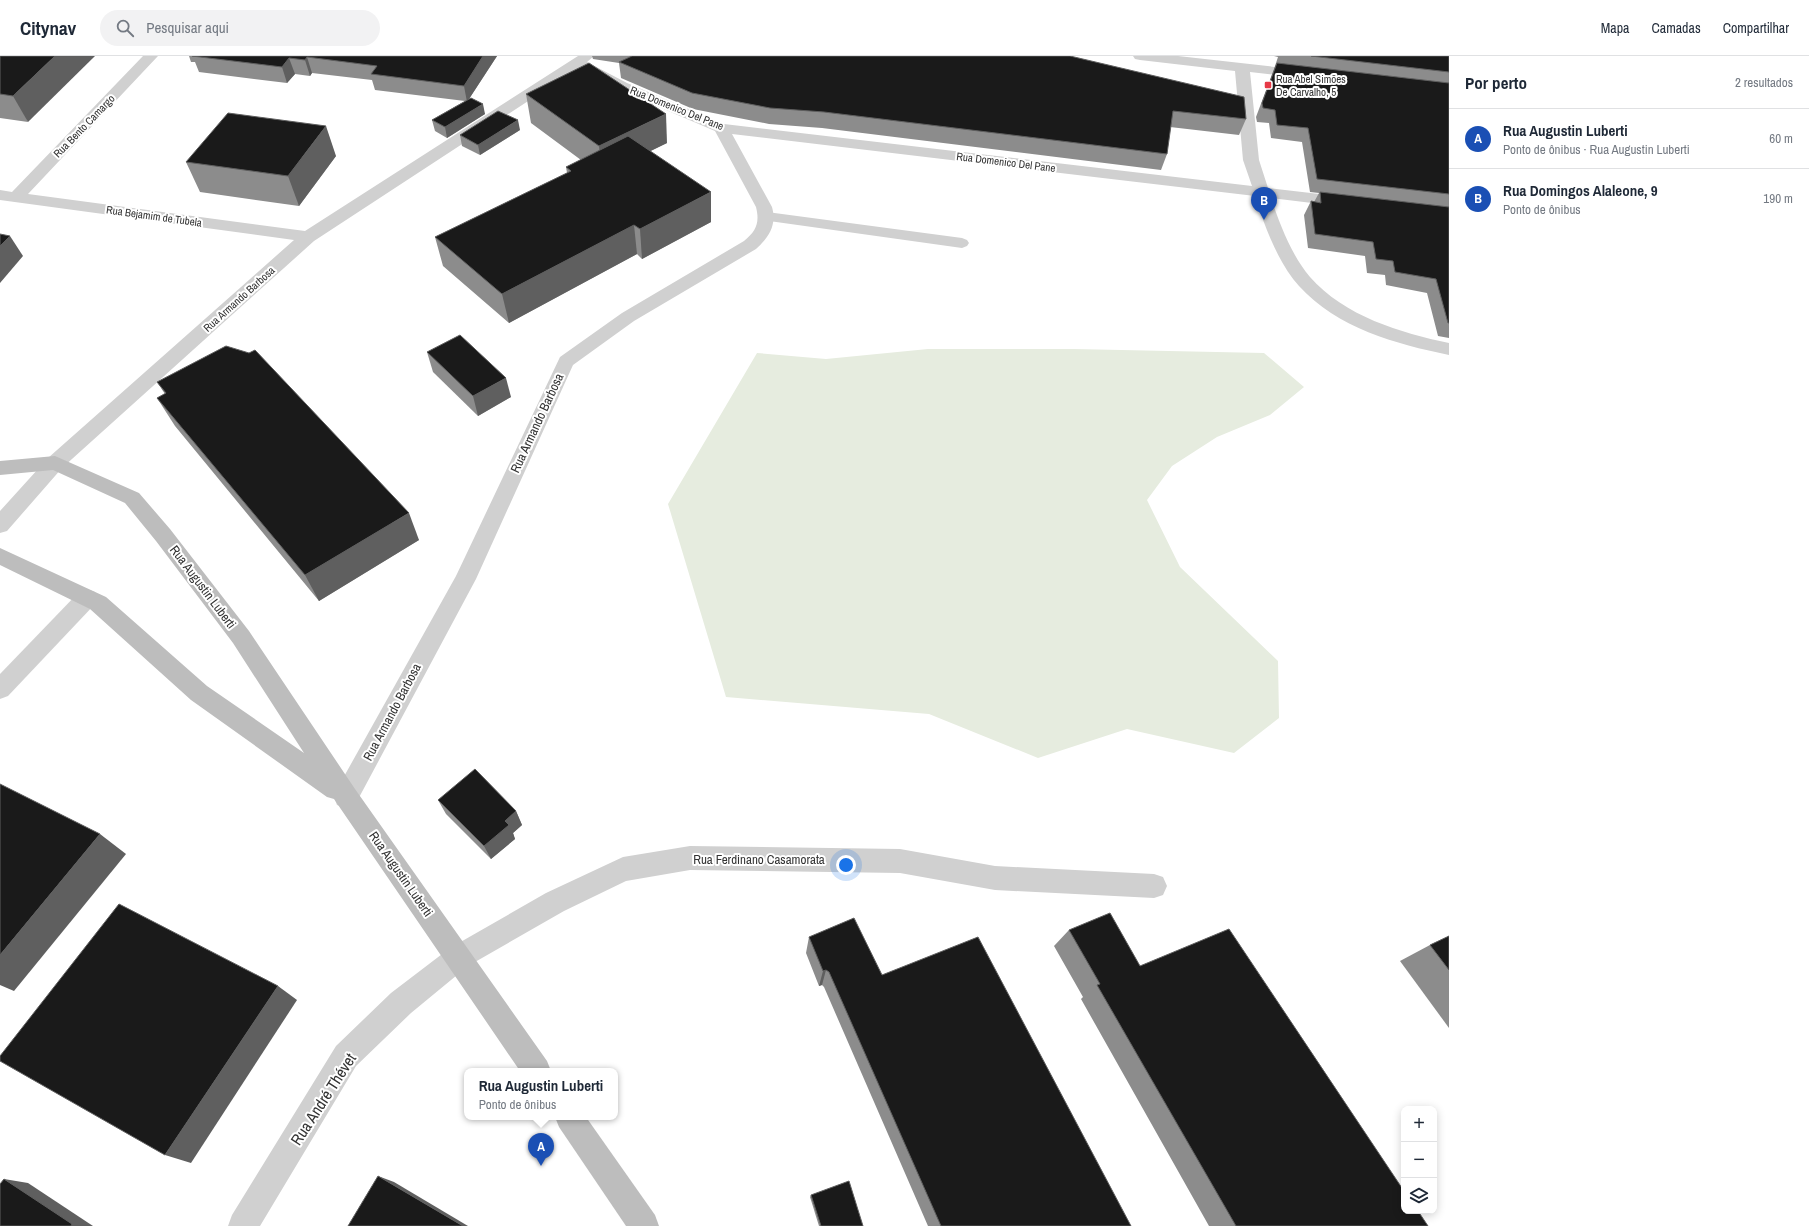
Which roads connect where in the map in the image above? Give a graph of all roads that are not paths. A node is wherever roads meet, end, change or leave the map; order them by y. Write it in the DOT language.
graph roads {
  1 [pos="151,56"];
  2 [pos="1140,56"];
  3 [pos="582,60"];
  4 [pos="1242,67"];
  5 [pos="1319,76"];
  6 [pos="721,128"];
  7 [pos="1260,192"];
  8 [pos="0,195"];
  9 [pos="16,197"];
  10 [pos="1363,204"];
  11 [pos="767,217"];
  12 [pos="308,237"];
  13 [pos="962,243"];
  14 [pos="1449,348"];
  15 [pos="55,463"];
  16 [pos="0,468"];
  17 [pos="0,525"];
  18 [pos="0,556"];
  19 [pos="87,598"];
  20 [pos="0,689"];
  21 [pos="346,797"];
  22 [pos="1154,886"];
  23 [pos="459,957"];
  24 [pos="535,1068"];
  25 [pos="571,1120"];
  26 [pos="243,1226"];
  27 [pos="644,1226"];
  1 -- 9 [label="street, Rua Bento Camargo"];
  2 -- 4 [label="street"];
  3 -- 6 [label="street, Rua Domenico Del Pane"];
  3 -- 12 [label="street, Rua Armando Barbosa"];
  4 -- 5 [label="street"];
  4 -- 7 [label="street"];
  6 -- 7 [label="street, Rua Domenico Del Pane"];
  6 -- 11 [label="street"];
  7 -- 10 [label="street, Rua Domenico Del Pane"];
  7 -- 14 [label="street"];
  8 -- 9 [label="street, Rua Bejamim de Tubela"];
  9 -- 12 [label="street, Rua Bejamim de Tubela"];
  11 -- 13 [label="lane"];
  11 -- 21 [label="street, Rua Armando Barbosa"];
  12 -- 15 [label="street, Rua Armando Barbosa"];
  15 -- 16 [label="street, Rua Augustin Luberti"];
  15 -- 17 [label="street, Rua Armando Barbosa"];
  15 -- 21 [label="street, Rua Augustin Luberti"];
  18 -- 19 [label="street, Rua Augustin Luberti"];
  19 -- 20 [label="street"];
  19 -- 21 [label="street, Rua Augustin Luberti"];
  21 -- 23 [label="street, Rua Augustin Luberti"];
  22 -- 23 [label="street, Rua Ferdinano Casamorata"];
  23 -- 24 [label="street, Rua Augustin Luberti"];
  23 -- 26 [label="street, Rua André Thévet"];
  25 -- 27 [label="street"];
}
